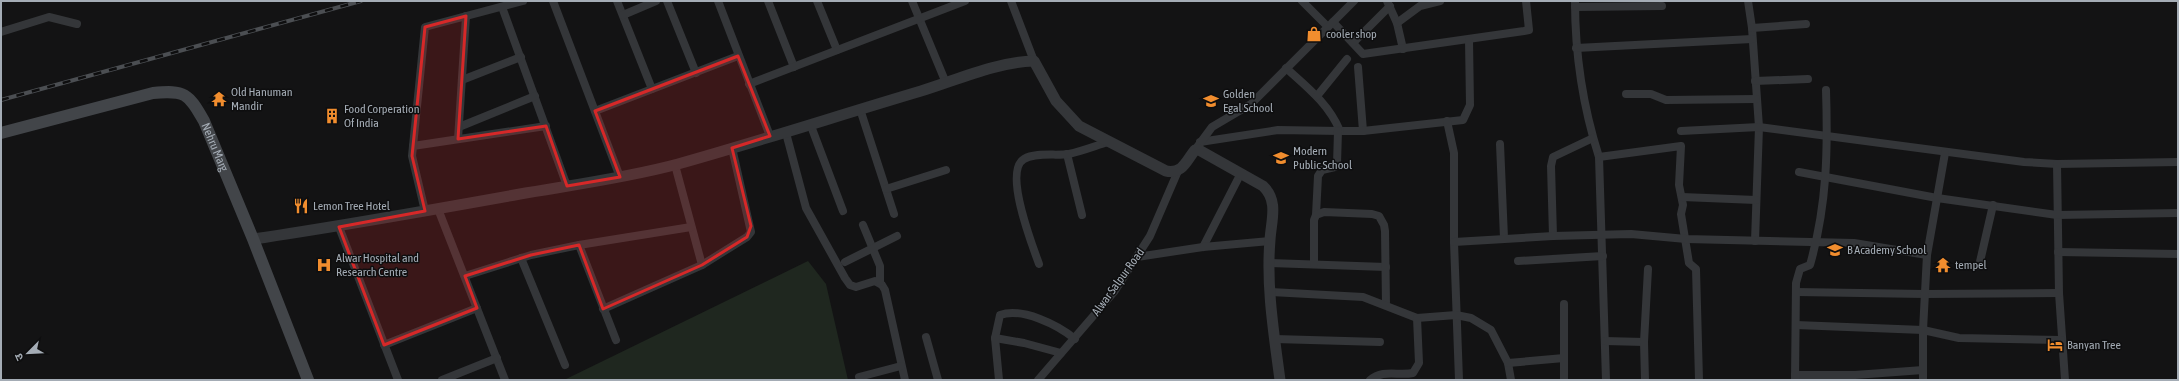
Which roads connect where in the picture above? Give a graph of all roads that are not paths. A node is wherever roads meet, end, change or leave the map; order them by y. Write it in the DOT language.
graph roads {
  1 [pos="524,1"];
  2 [pos="553,1"];
  3 [pos="617,1"];
  4 [pos="656,1"];
  5 [pos="667,1"];
  6 [pos="718,1"];
  7 [pos="768,1"];
  8 [pos="817,1"];
  9 [pos="912,1"];
  10 [pos="965,1"];
  11 [pos="1011,1"];
  12 [pos="1302,1"];
  13 [pos="1354,1"];
  14 [pos="1440,1"];
  15 [pos="1526,1"];
  16 [pos="1748,1"];
  17 [pos="1388,4"];
  18 [pos="1575,4"];
  19 [pos="1641,4"];
  20 [pos="1662,6"];
  21 [pos="502,7"];
  22 [pos="623,14"];
  23 [pos="466,16"];
  24 [pos="919,18"];
  25 [pos="1397,23"];
  26 [pos="77,24"];
  27 [pos="1806,24"];
  28 [pos="1330,25"];
  29 [pos="1752,28"];
  30 [pos="1,32"];
  31 [pos="1752,39"];
  32 [pos="1469,40"];
  33 [pos="1353,43"];
  34 [pos="1403,48"];
  35 [pos="1576,48"];
  36 [pos="837,50"];
  37 [pos="738,56"];
  38 [pos="521,57"];
  39 [pos="1347,59"];
  40 [pos="1034,61"];
  41 [pos="794,67"];
  42 [pos="1358,67"];
  43 [pos="1286,68"];
  44 [pos="696,73"];
  45 [pos="1808,79"];
  46 [pos="462,80"];
  47 [pos="1755,81"];
  48 [pos="946,83"];
  49 [pos="749,84"];
  50 [pos="652,89"];
  51 [pos="1826,90"];
  52 [pos="1626,94"];
  53 [pos="535,96"];
  54 [pos="1317,96"];
  55 [pos="1756,99"];
  56 [pos="860,109"];
  57 [pos="595,111"];
  58 [pos="1447,122"];
  59 [pos="546,126"];
  60 [pos="811,126"];
  61 [pos="459,127"];
  62 [pos="1759,127"];
  63 [pos="1339,131"];
  64 [pos="1363,131"];
  65 [pos="1681,131"];
  66 [pos="1,133"];
  67 [pos="786,133"];
  68 [pos="1828,135"];
  69 [pos="770,136"];
  70 [pos="1593,138"];
  71 [pos="458,139"];
  72 [pos="1108,142"];
  73 [pos="1500,144"];
  74 [pos="413,146"];
  75 [pos="1198,146"];
  76 [pos="732,148"];
  77 [pos="1945,153"];
  78 [pos="1067,154"];
  79 [pos="1599,157"];
  80 [pos="2178,162"];
  81 [pos="2057,164"];
  82 [pos="676,165"];
  83 [pos="946,170"];
  84 [pos="1178,171"];
  85 [pos="1798,172"];
  86 [pos="1240,175"];
  87 [pos="620,177"];
  88 [pos="1827,177"];
  89 [pos="567,186"];
  90 [pos="886,189"];
  91 [pos="1682,197"];
  92 [pos="1937,198"];
  93 [pos="1756,200"];
  94 [pos="1993,205"];
  95 [pos="438,209"];
  96 [pos="425,211"];
  97 [pos="842,211"];
  98 [pos="2178,213"];
  99 [pos="894,214"];
  100 [pos="1082,215"];
  101 [pos="1316,215"];
  102 [pos="2057,215"];
  103 [pos="863,225"];
  104 [pos="338,227"];
  105 [pos="691,227"];
  106 [pos="1602,234"];
  107 [pos="897,236"];
  108 [pos="1553,236"];
  109 [pos="1504,238"];
  110 [pos="253,239"];
  111 [pos="1686,239"];
  112 [pos="1270,240"];
  113 [pos="1817,240"];
  114 [pos="1755,241"];
  115 [pos="1454,242"];
  116 [pos="579,245"];
  117 [pos="1203,247"];
  118 [pos="872,249"];
  119 [pos="2058,252"];
  120 [pos="2178,254"];
  121 [pos="1927,255"];
  122 [pos="1603,256"];
  123 [pos="1137,257"];
  124 [pos="521,258"];
  125 [pos="1518,261"];
  126 [pos="845,262"];
  127 [pos="1269,263"];
  128 [pos="1039,264"];
  129 [pos="1314,264"];
  130 [pos="702,265"];
  131 [pos="1386,266"];
  132 [pos="1979,266"];
  133 [pos="1648,269"];
  134 [pos="465,276"];
  135 [pos="880,282"];
  136 [pos="1271,292"];
  137 [pos="1796,292"];
  138 [pos="2059,293"];
  139 [pos="1925,294"];
  140 [pos="1564,304"];
  141 [pos="1386,305"];
  142 [pos="477,308"];
  143 [pos="603,309"];
  144 [pos="1456,315"];
  145 [pos="1417,318"];
  146 [pos="1796,325"];
  147 [pos="1923,330"];
  148 [pos="926,337"];
  149 [pos="995,338"];
  150 [pos="1075,339"];
  151 [pos="1275,339"];
  152 [pos="616,340"];
  153 [pos="2061,340"];
  154 [pos="1380,342"];
  155 [pos="1605,342"];
  156 [pos="1644,342"];
  157 [pos="384,345"];
  158 [pos="1061,353"];
  159 [pos="497,358"];
  160 [pos="1564,358"];
  161 [pos="1508,363"];
  162 [pos="565,365"];
  163 [pos="902,366"];
  164 [pos="1923,370"];
  165 [pos="859,377"];
  166 [pos="1413,377"];
  167 [pos="1795,378"];
  168 [pos="308,380"];
  169 [pos="398,380"];
  170 [pos="442,380"];
  171 [pos="505,380"];
  172 [pos="905,380"];
  173 [pos="938,380"];
  174 [pos="999,380"];
  175 [pos="1038,380"];
  176 [pos="1280,380"];
  177 [pos="1370,380"];
  178 [pos="1458,380"];
  179 [pos="1511,380"];
  180 [pos="1564,380"];
  181 [pos="1606,380"];
  182 [pos="1645,380"];
  183 [pos="1699,380"];
  184 [pos="1923,380"];
  185 [pos="2065,380"];
  1 -- 21 [label="street"];
  2 -- 57 [label="street"];
  3 -- 22 [label="street"];
  4 -- 22 [label="street"];
  5 -- 44 [label="street"];
  6 -- 37 [label="street"];
  7 -- 41 [label="street"];
  8 -- 36 [label="street"];
  9 -- 24 [label="street"];
  10 -- 24 [label="street"];
  11 -- 40 [label="street"];
  12 -- 28 [label="street"];
  13 -- 28 [label="street"];
  14 -- 25 [label="street"];
  15 -- 32 [label="street"];
  16 -- 29 [label="street"];
  17 -- 25 [label="street"];
  17 -- 33 [label="street"];
  18 -- 19 [label="street"];
  18 -- 35 [label="street"];
  19 -- 20 [label="street"];
  21 -- 23 [label="street"];
  21 -- 38 [label="street"];
  22 -- 50 [label="street"];
  23 -- 46 [label="street"];
  23 -- 74 [label="street"];
  24 -- 36 [label="street"];
  24 -- 48 [label="street"];
  25 -- 34 [label="street"];
  26 -- 30 [label="street"];
  27 -- 29 [label="street"];
  28 -- 33 [label="street"];
  28 -- 43 [label="street"];
  29 -- 31 [label="street"];
  31 -- 35 [label="street"];
  31 -- 47 [label="street"];
  32 -- 34 [label="street"];
  32 -- 58 [label="street"];
  33 -- 34 [label="street"];
  35 -- 70 [label="street"];
  36 -- 41 [label="street"];
  37 -- 44 [label="street"];
  37 -- 49 [label="street"];
  38 -- 46 [label="street"];
  38 -- 53 [label="street"];
  39 -- 54 [label="street"];
  40 -- 48 [label="street"];
  40 -- 72 [label="street"];
  41 -- 49 [label="street"];
  42 -- 64 [label="street"];
  43 -- 54 [label="street"];
  43 -- 75 [label="street"];
  44 -- 50 [label="street"];
  45 -- 47 [label="street"];
  46 -- 61 [label="street"];
  47 -- 55 [label="street"];
  48 -- 56 [label="street"];
  49 -- 69 [label="street"];
  50 -- 57 [label="street"];
  51 -- 68 [label="street"];
  52 -- 55 [label="street"];
  53 -- 59 [label="street"];
  53 -- 61 [label="street"];
  54 -- 63 [label="street"];
  55 -- 62 [label="street"];
  56 -- 60 [label="street"];
  56 -- 90 [label="street"];
  57 -- 87 [label="street"];
  58 -- 64 [label="street"];
  58 -- 115 [label="street"];
  59 -- 71 [label="street"];
  59 -- 89 [label="street"];
  60 -- 67 [label="street"];
  60 -- 97 [label="street"];
  61 -- 71 [label="street"];
  62 -- 65 [label="street"];
  62 -- 68 [label="street"];
  62 -- 93 [label="street"];
  63 -- 64 [label="street"];
  63 -- 75 [label="street"];
  63 -- 101 [label="street"];
  66 -- 110 [label="main road, Nehru Marg"];
  67 -- 69 [label="street"];
  67 -- 135 [label="street"];
  68 -- 77 [label="street"];
  68 -- 88 [label="street"];
  69 -- 76 [label="street"];
  70 -- 79 [label="street"];
  70 -- 108 [label="street"];
  71 -- 74 [label="street"];
  72 -- 78 [label="street"];
  72 -- 84 [label="street"];
  73 -- 109 [label="street"];
  74 -- 96 [label="street"];
  75 -- 84 [label="street"];
  75 -- 86 [label="street"];
  76 -- 82 [label="street"];
  76 -- 130 [label="street"];
  77 -- 81 [label="street"];
  77 -- 92 [label="street"];
  78 -- 100 [label="street"];
  78 -- 128 [label="street"];
  79 -- 91 [label="street"];
  79 -- 106 [label="street"];
  80 -- 81 [label="street"];
  81 -- 102 [label="street"];
  82 -- 87 [label="street"];
  82 -- 105 [label="street"];
  83 -- 90 [label="street"];
  84 -- 123 [label="street, Alwar Salpur Road"];
  85 -- 88 [label="street"];
  86 -- 112 [label="street"];
  86 -- 117 [label="street"];
  87 -- 89 [label="street"];
  88 -- 92 [label="street"];
  88 -- 113 [label="street"];
  89 -- 95 [label="street"];
  90 -- 99 [label="street"];
  91 -- 93 [label="street"];
  91 -- 111 [label="street"];
  92 -- 94 [label="street"];
  92 -- 121 [label="street"];
  93 -- 114 [label="street"];
  94 -- 102 [label="street"];
  94 -- 132 [label="street"];
  95 -- 96 [label="street"];
  95 -- 134 [label="street"];
  96 -- 104 [label="street"];
  98 -- 102 [label="street"];
  101 -- 129 [label="street"];
  101 -- 131 [label="street"];
  102 -- 119 [label="street"];
  103 -- 118 [label="street"];
  104 -- 110 [label="street"];
  104 -- 157 [label="street"];
  105 -- 116 [label="street"];
  105 -- 130 [label="street"];
  106 -- 108 [label="street"];
  106 -- 111 [label="street"];
  106 -- 122 [label="street"];
  107 -- 118 [label="street"];
  108 -- 109 [label="street"];
  109 -- 115 [label="street"];
  110 -- 168 [label="main road, Nehru Marg"];
  111 -- 114 [label="street"];
  111 -- 183 [label="street"];
  112 -- 117 [label="street"];
  112 -- 127 [label="street"];
  113 -- 114 [label="street"];
  113 -- 121 [label="street"];
  113 -- 137 [label="street"];
  115 -- 144 [label="street"];
  116 -- 124 [label="street"];
  116 -- 143 [label="street"];
  117 -- 123 [label="street"];
  118 -- 126 [label="street"];
  118 -- 135 [label="street"];
  119 -- 120 [label="street"];
  119 -- 138 [label="street"];
  121 -- 139 [label="street"];
  122 -- 125 [label="street"];
  122 -- 155 [label="street"];
  123 -- 150 [label="street, Alwar Salpur Road"];
  124 -- 134 [label="street"];
  124 -- 162 [label="street"];
  127 -- 129 [label="street"];
  127 -- 136 [label="street"];
  129 -- 131 [label="street"];
  130 -- 143 [label="street"];
  131 -- 141 [label="street"];
  133 -- 156 [label="street"];
  134 -- 142 [label="street"];
  135 -- 163 [label="street"];
  136 -- 141 [label="street"];
  136 -- 151 [label="street"];
  137 -- 139 [label="street"];
  137 -- 146 [label="street"];
  138 -- 139 [label="street"];
  138 -- 153 [label="street"];
  139 -- 147 [label="street"];
  140 -- 160 [label="street"];
  141 -- 145 [label="street"];
  142 -- 157 [label="street"];
  142 -- 159 [label="street"];
  143 -- 152 [label="street"];
  144 -- 145 [label="street"];
  144 -- 161 [label="street"];
  144 -- 178 [label="street"];
  145 -- 166 [label="street"];
  146 -- 147 [label="street"];
  146 -- 167 [label="street"];
  147 -- 153 [label="street"];
  147 -- 164 [label="street"];
  148 -- 173 [label="street"];
  149 -- 150 [label="street"];
  149 -- 158 [label="street"];
  149 -- 174 [label="street"];
  150 -- 158 [label="street, Alwar Salpur Road"];
  151 -- 154 [label="street"];
  151 -- 176 [label="street"];
  153 -- 185 [label="street"];
  155 -- 156 [label="street"];
  155 -- 181 [label="street"];
  156 -- 182 [label="street"];
  157 -- 169 [label="street"];
  158 -- 175 [label="street, Alwar Salpur Road"];
  159 -- 170 [label="street"];
  159 -- 171 [label="street"];
  160 -- 161 [label="street"];
  160 -- 180 [label="street"];
  161 -- 179 [label="street"];
  163 -- 165 [label="street"];
  163 -- 172 [label="street"];
  164 -- 167 [label="street"];
  164 -- 184 [label="street"];
  166 -- 177 [label="street"];
}
